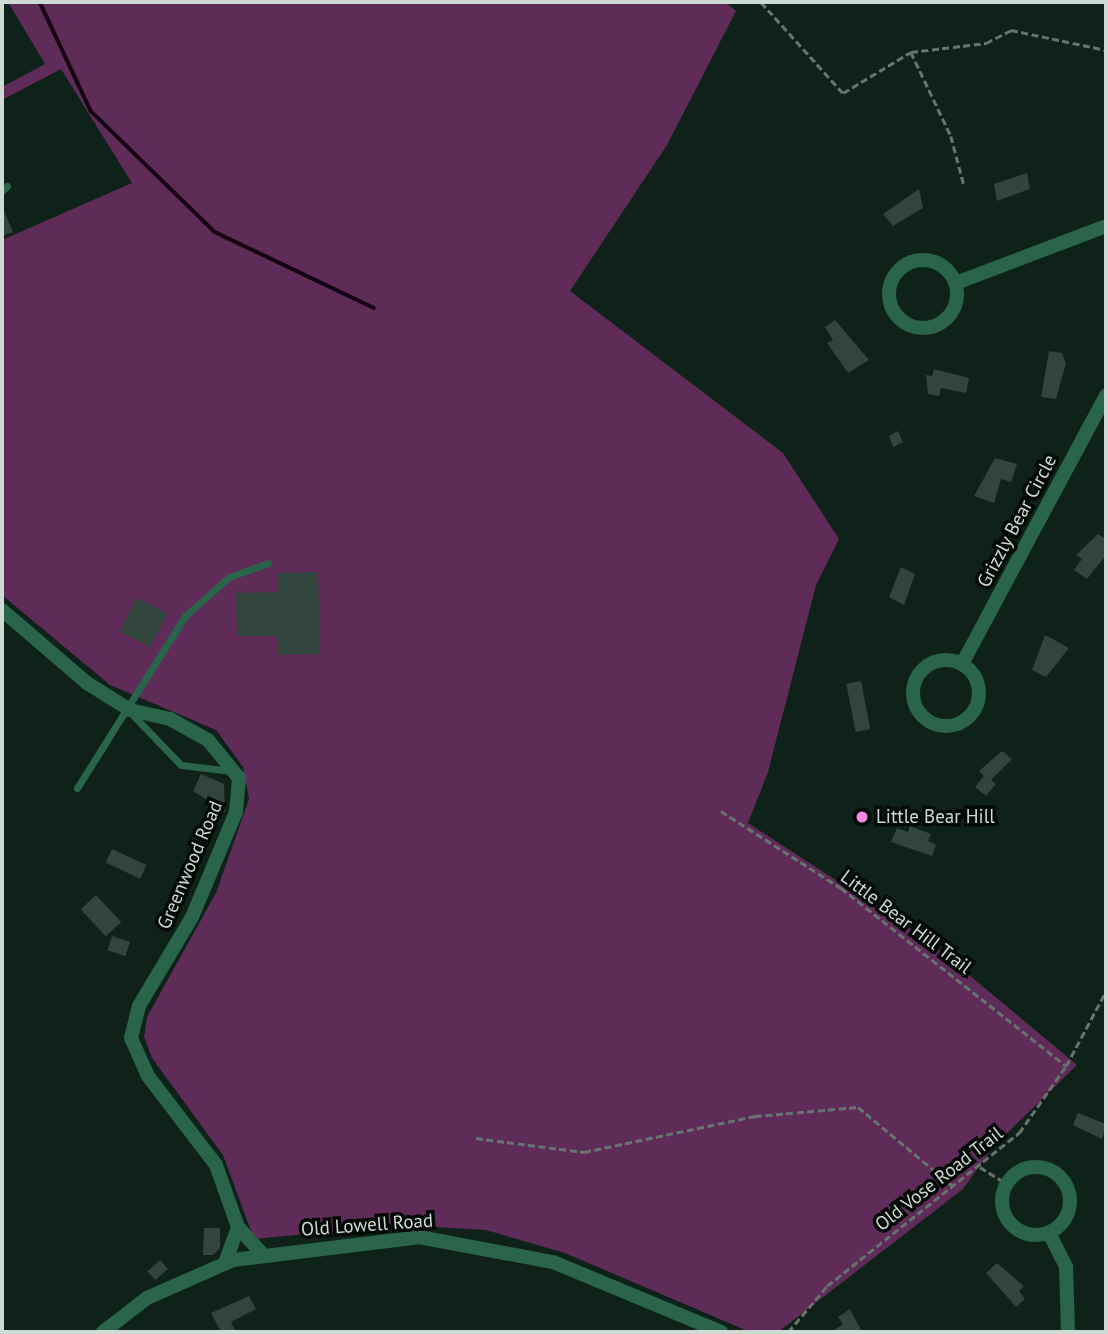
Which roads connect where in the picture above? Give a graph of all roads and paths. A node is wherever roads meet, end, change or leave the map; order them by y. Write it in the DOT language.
graph roads {
  1 [pos="761,2"];
  2 [pos="1106,50"];
  3 [pos="911,52"];
  4 [pos="964,185"];
  5 [pos="1106,226"];
  6 [pos="956,283"];
  7 [pos="1106,395"];
  8 [pos="268,563"];
  9 [pos="2,610"];
  10 [pos="962,664"];
  11 [pos="125,707"];
  12 [pos="236,772"];
  13 [pos="76,788"];
  14 [pos="722,811"];
  15 [pos="1106,991"];
  16 [pos="1066,1066"];
  17 [pos="476,1138"];
  18 [pos="980,1167"];
  19 [pos="1007,1184"];
  20 [pos="954,1187"];
  21 [pos="238,1227"];
  22 [pos="1049,1233"];
  23 [pos="262,1254"];
  24 [pos="225,1263"];
  25 [pos="103,1332"];
  26 [pos="721,1332"];
  27 [pos="788,1332"];
  28 [pos="1068,1332"];
  1 -- 3 [label="path"];
  2 -- 3 [label="path"];
  3 -- 4 [label="path"];
  5 -- 6 [label="street"];
  6 -- 6 [label="street"];
  7 -- 10 [label="street, Grizzly Bear Circle"];
  8 -- 11 [label="lane"];
  9 -- 11 [label="street"];
  10 -- 10 [label="street"];
  11 -- 12 [label="street"];
  11 -- 12 [label="lane"];
  11 -- 13 [label="lane"];
  12 -- 21 [label="street, Greenwood Road"];
  14 -- 16 [label="path, Little Bear Hill Trail"];
  15 -- 16 [label="path, Old Vose Road Trail"];
  16 -- 18 [label="path, Old Vose Road Trail"];
  17 -- 20 [label="path"];
  18 -- 19 [label="path"];
  18 -- 20 [label="path, Old Vose Road Trail"];
  19 -- 22 [label="street"];
  19 -- 22 [label="street"];
  20 -- 27 [label="path, Old Vose Road Trail"];
  21 -- 23 [label="street, Greenwood Road"];
  21 -- 24 [label="street"];
  22 -- 28 [label="street"];
  23 -- 24 [label="street, Old Lowell Road"];
  23 -- 26 [label="street, Old Lowell Road"];
  24 -- 25 [label="street, Old Lowell Road"];
}
